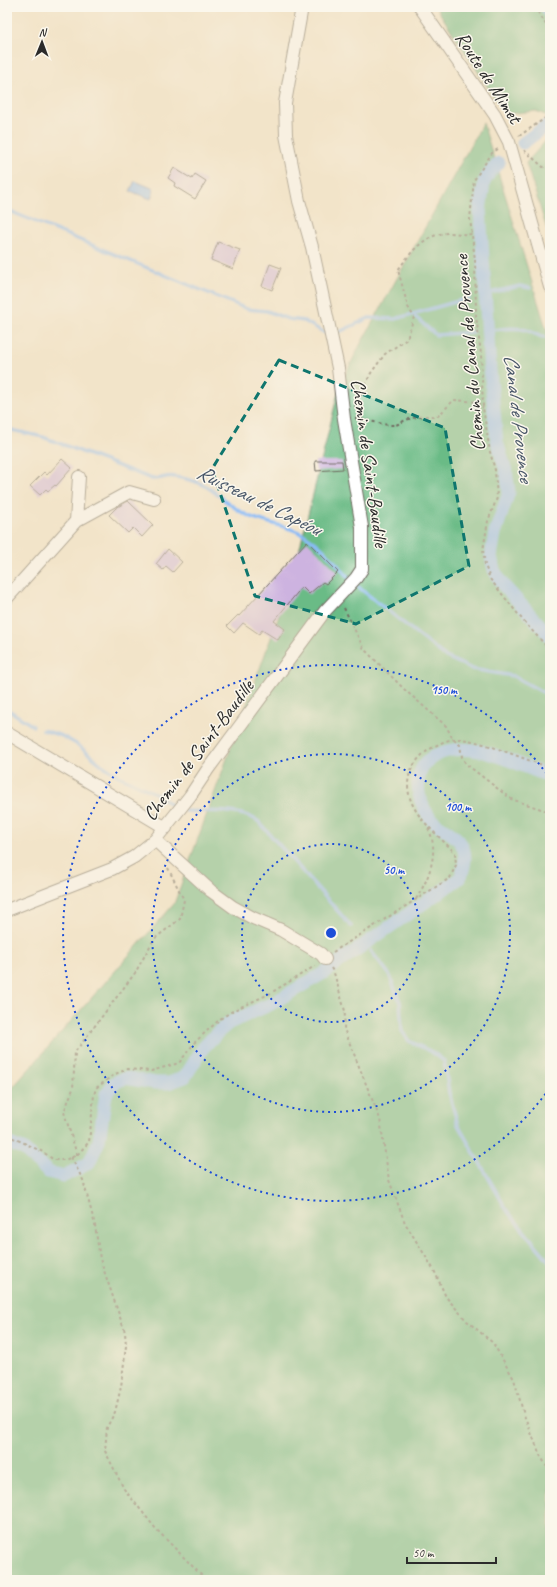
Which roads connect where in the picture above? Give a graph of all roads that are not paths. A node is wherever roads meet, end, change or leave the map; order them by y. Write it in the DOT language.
graph roads {
  1 [pos="302,7"];
  2 [pos="420,7"];
  3 [pos="550,287"];
  4 [pos="79,477"];
  5 [pos="154,500"];
  6 [pos="76,521"];
  7 [pos="7,598"];
  8 [pos="7,733"];
  9 [pos="166,828"];
  10 [pos="155,840"];
  11 [pos="7,910"];
  12 [pos="325,959"];
  1 -- 9 [label="street, Chemin de Saint-Baudille"];
  2 -- 3 [label="street, Route de Mimet"];
  4 -- 6 [label="street"];
  5 -- 6 [label="street"];
  6 -- 7 [label="street"];
  8 -- 9 [label="street"];
  9 -- 10 [label="street, Chemin de Saint-Baudille"];
  10 -- 11 [label="street, Chemin de Saint-Baudille"];
  10 -- 12 [label="street"];
}
